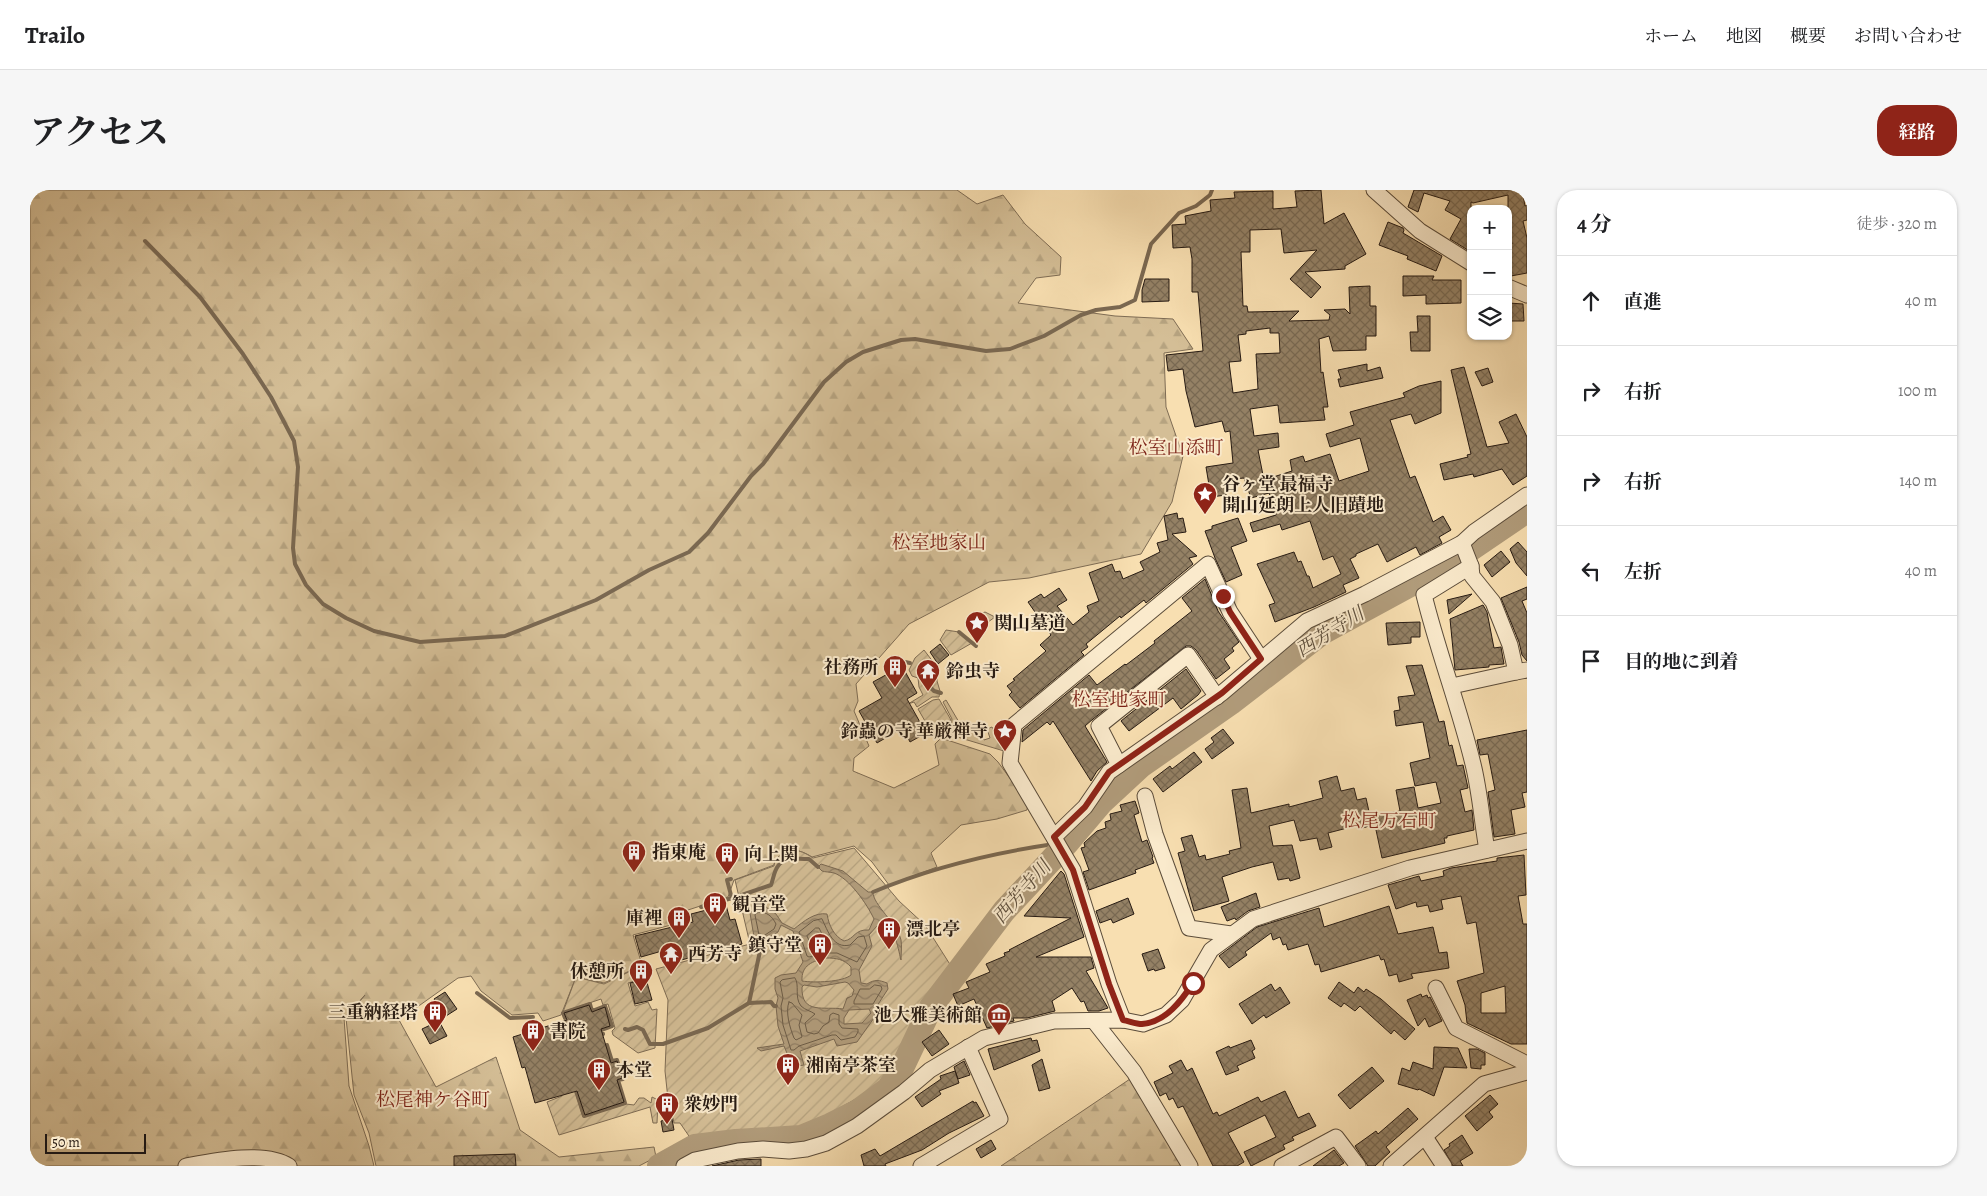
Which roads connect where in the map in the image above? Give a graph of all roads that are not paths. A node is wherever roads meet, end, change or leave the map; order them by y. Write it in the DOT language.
graph roads {
  1 [pos="1374,190"];
  2 [pos="1467,260"];
  3 [pos="1512,287"];
  4 [pos="1527,288"];
  5 [pos="1512,289"];
  6 [pos="1527,295"];
  7 [pos="1527,494"];
  8 [pos="1462,543"];
  9 [pos="1471,566"];
  10 [pos="1261,659"];
  11 [pos="1521,671"];
  12 [pos="1452,686"];
  13 [pos="1217,697"];
  14 [pos="1119,765"];
  15 [pos="1145,796"];
  16 [pos="1054,837"];
  17 [pos="1527,841"];
  18 [pos="1487,850"];
  19 [pos="1231,934"];
  20 [pos="1436,988"];
  21 [pos="1123,1020"];
  22 [pos="1094,1021"];
  23 [pos="968,1047"];
  24 [pos="1527,1064"];
  25 [pos="1527,1072"];
  26 [pos="1425,1137"];
  27 [pos="692,1164"];
  28 [pos="186,1166"];
  29 [pos="289,1166"];
  30 [pos="921,1166"];
  31 [pos="1190,1166"];
  32 [pos="1282,1166"];
  33 [pos="1358,1166"];
  34 [pos="1391,1166"];
  35 [pos="1444,1166"];
  1 -- 2 [label="street"];
  3 -- 4 [label="street"];
  5 -- 6 [label="street"];
  7 -- 8 [label="street"];
  8 -- 9 [label="street"];
  8 -- 10 [label="street"];
  9 -- 11 [label="street"];
  9 -- 12 [label="street"];
  10 -- 13 [label="street"];
  10 -- 16 [label="street"];
  11 -- 12 [label="street"];
  12 -- 18 [label="street"];
  13 -- 14 [label="street"];
  13 -- 14 [label="street"];
  14 -- 16 [label="street"];
  15 -- 19 [label="street"];
  16 -- 21 [label="street"];
  17 -- 18 [label="street"];
  18 -- 19 [label="street"];
  19 -- 21 [label="street"];
  20 -- 24 [label="street"];
  21 -- 22 [label="street"];
  22 -- 23 [label="street"];
  22 -- 31 [label="street"];
  23 -- 27 [label="street"];
  23 -- 30 [label="street"];
  25 -- 26 [label="street"];
  26 -- 34 [label="street"];
  26 -- 35 [label="street"];
  28 -- 29 [label="street"];
  32 -- 33 [label="street"];
}
